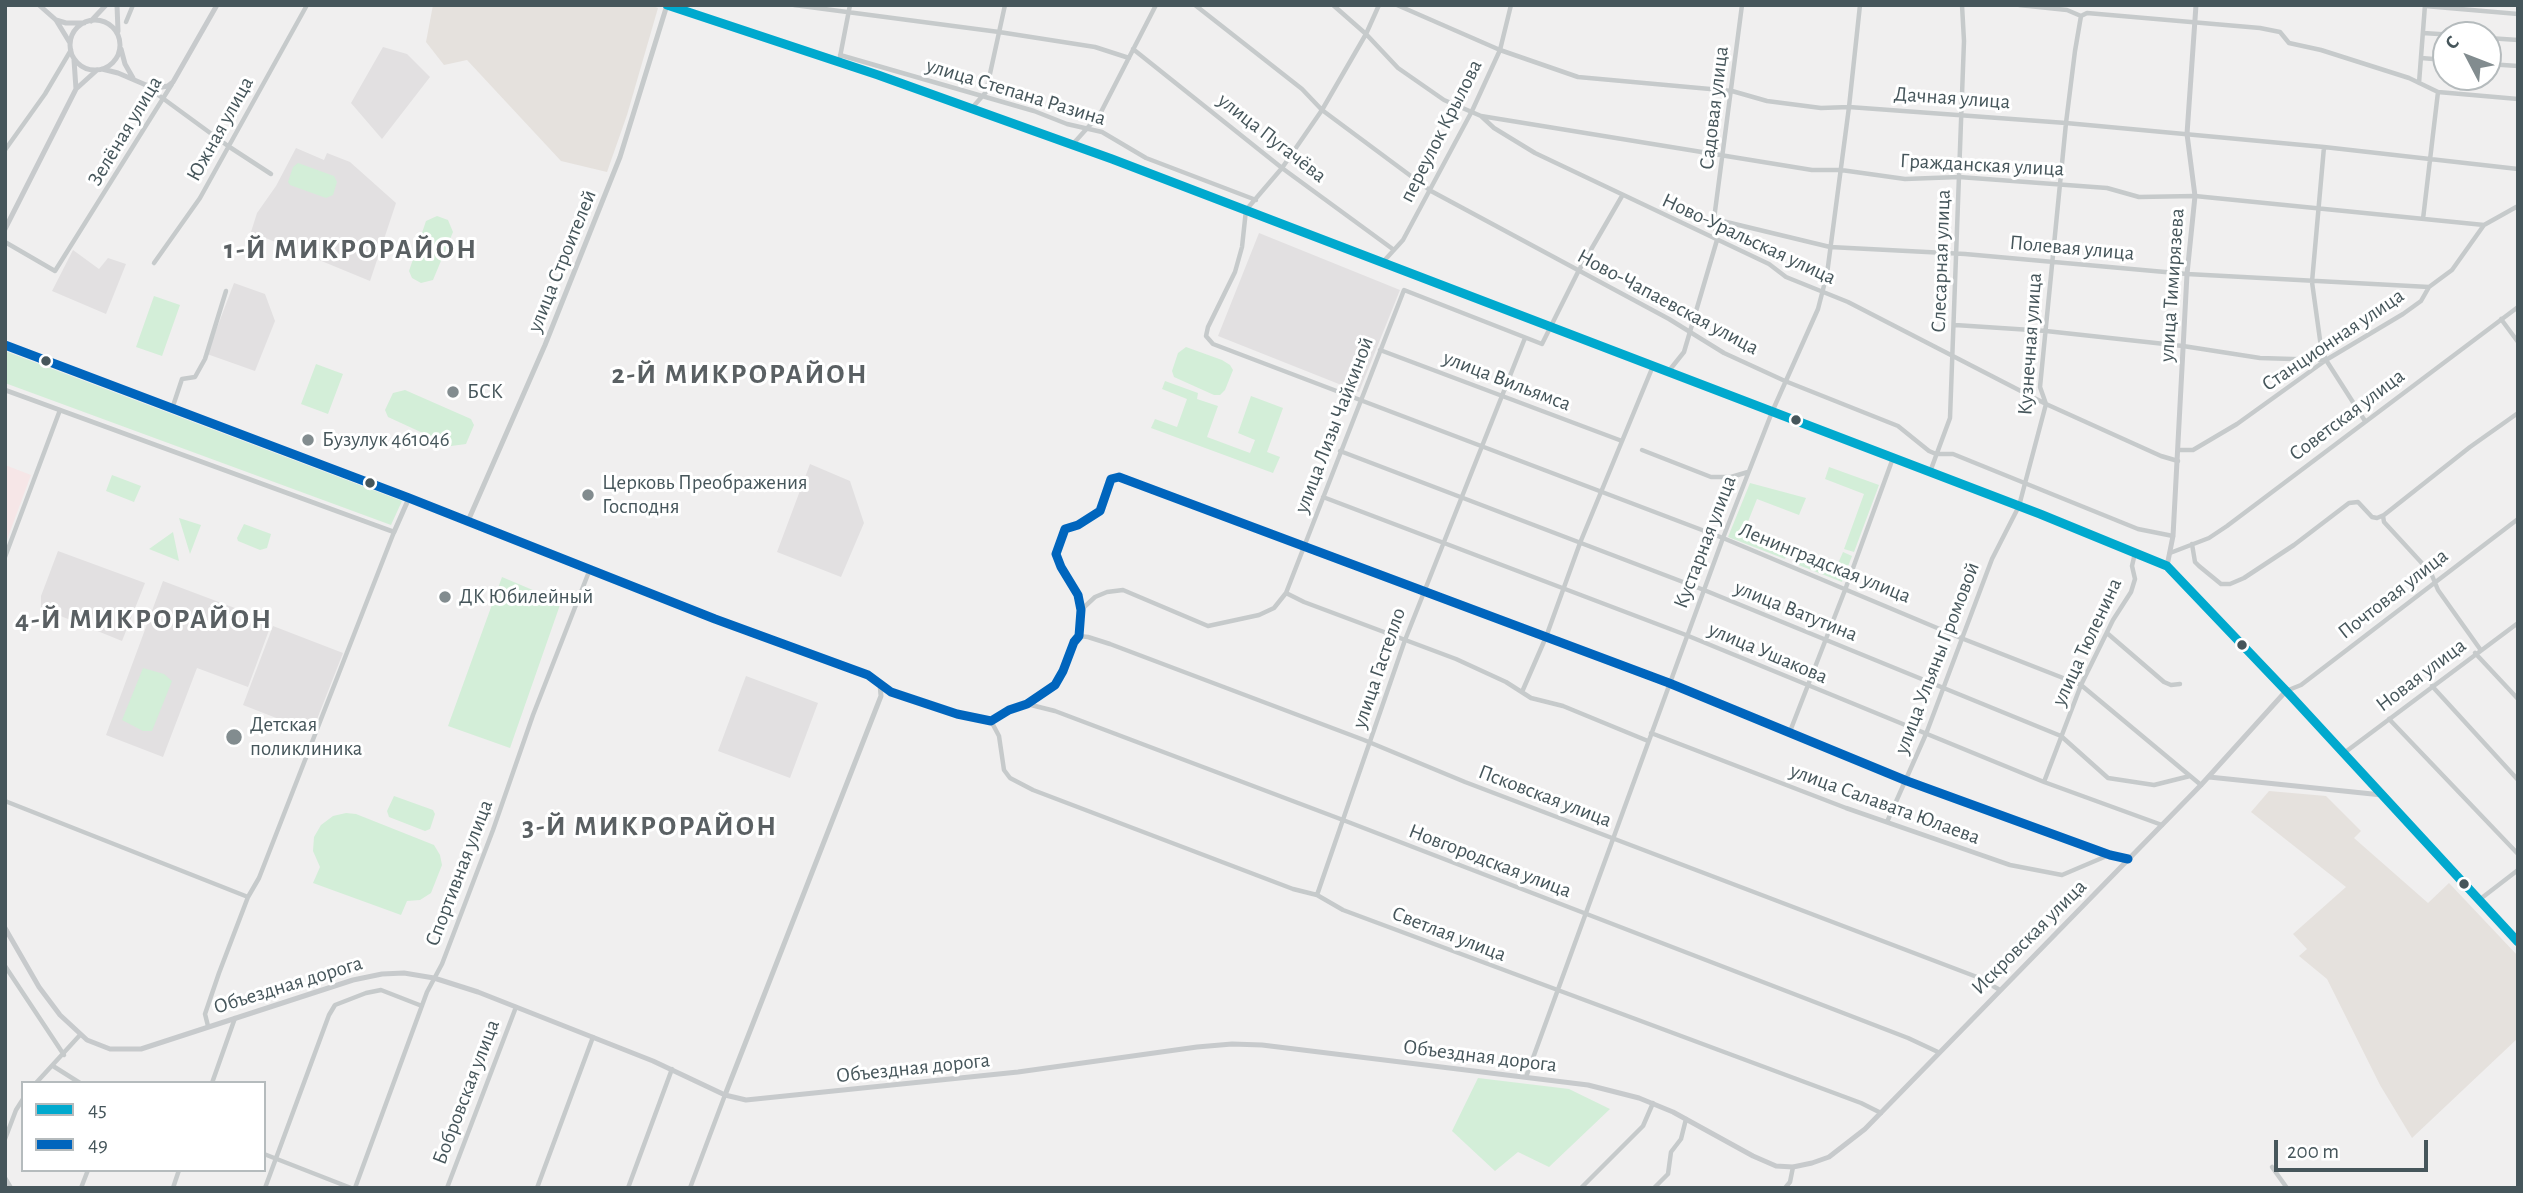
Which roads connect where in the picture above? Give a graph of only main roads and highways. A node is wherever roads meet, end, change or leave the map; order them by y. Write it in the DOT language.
graph roads {
  1 [pos="39,5"];
  2 [pos="106,5"];
  3 [pos="117,5"];
  4 [pos="217,5"];
  5 [pos="667,5"];
  6 [pos="2196,5"];
  7 [pos="56,20"];
  8 [pos="88,22"];
  9 [pos="120,41"];
  10 [pos="70,47"];
  11 [pos="73,57"];
  12 [pos="99,70"];
  13 [pos="132,78"];
  14 [pos="76,89"];
  15 [pos="5,229"];
  16 [pos="2167,566"];
  17 [pos="2286,691"];
  18 [pos="2209,777"];
  19 [pos="2382,795"];
  20 [pos="5,928"];
  21 [pos="2518,942"];
  22 [pos="1881,1113"];
  1 -- 7 [label="main road"];
  2 -- 8 [label="main road"];
  3 -- 9 [label="main road"];
  4 -- 13 [label="main road, Зелёная улица"];
  5 -- 16 [label="main road"];
  6 -- 16 [label="main road, улица Тимирязева"];
  7 -- 8 [label="main road"];
  7 -- 10 [label="main road"];
  8 -- 9 [label="main road"];
  8 -- 10 [label="main road"];
  9 -- 12 [label="main road"];
  9 -- 13 [label="main road"];
  10 -- 11 [label="main road"];
  11 -- 12 [label="main road"];
  11 -- 14 [label="main road"];
  12 -- 13 [label="main road"];
  12 -- 14 [label="main road"];
  14 -- 15 [label="main road"];
  16 -- 17 [label="main road"];
  17 -- 18 [label="main road, Искровская улица"];
  17 -- 19 [label="main road"];
  18 -- 19 [label="main road"];
  18 -- 22 [label="main road, Искровская улица"];
  19 -- 21 [label="main road"];
  20 -- 22 [label="main road, Объездная дорога"];
}
